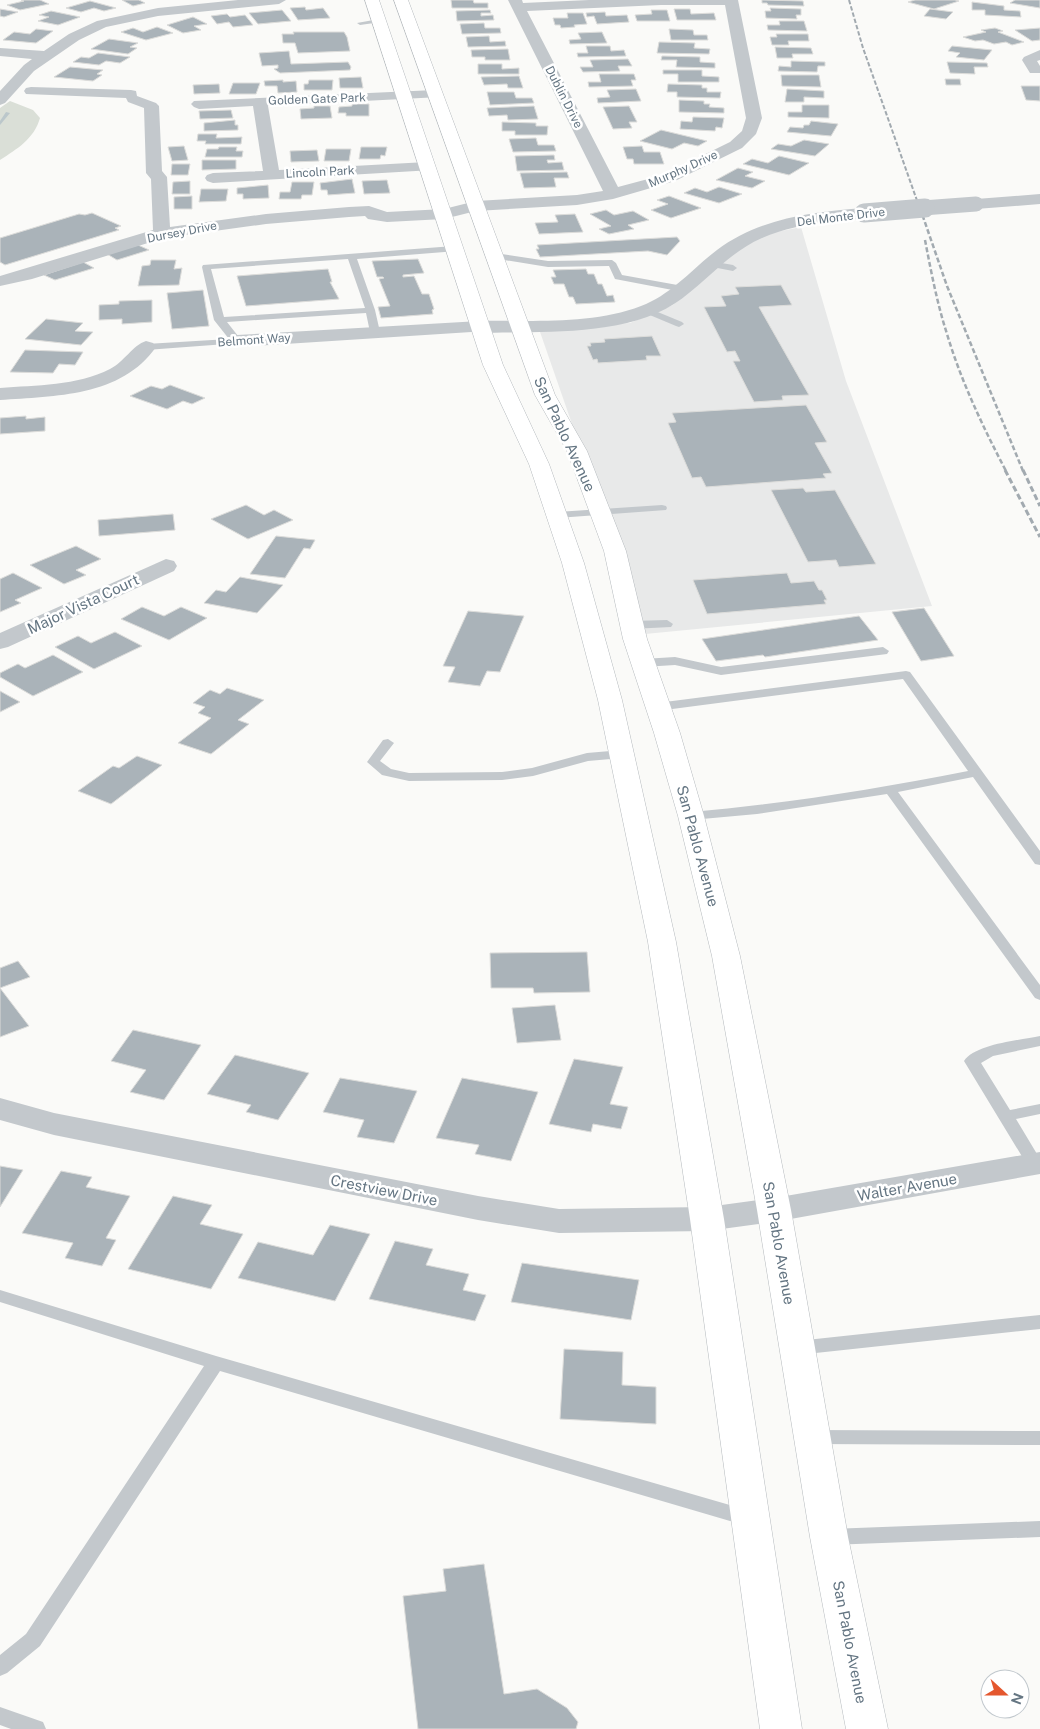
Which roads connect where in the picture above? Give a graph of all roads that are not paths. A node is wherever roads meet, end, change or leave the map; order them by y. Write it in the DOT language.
graph roads {
  1 [pos="278,0"];
  2 [pos="372,0"];
  3 [pos="401,0"];
  4 [pos="731,1"];
  5 [pos="517,4"];
  6 [pos="379,21"];
  7 [pos="360,22"];
  8 [pos="0,52"];
  9 [pos="1040,54"];
  10 [pos="46,56"];
  11 [pos="1035,70"];
  12 [pos="31,91"];
  13 [pos="435,94"];
  14 [pos="404,95"];
  15 [pos="132,97"];
  16 [pos="0,100"];
  17 [pos="260,102"];
  18 [pos="199,104"];
  19 [pos="427,167"];
  20 [pos="272,175"];
  21 [pos="158,177"];
  22 [pos="212,178"];
  23 [pos="613,194"];
  24 [pos="1040,199"];
  25 [pos="476,206"];
  26 [pos="441,207"];
  27 [pos="162,234"];
  28 [pos="454,249"];
  29 [pos="495,256"];
  30 [pos="352,257"];
  31 [pos="710,264"];
  32 [pos="733,268"];
  33 [pos="0,281"];
  34 [pos="683,289"];
  35 [pos="370,310"];
  36 [pos="648,311"];
  37 [pos="219,320"];
  38 [pos="678,324"];
  39 [pos="520,325"];
  40 [pos="480,327"];
  41 [pos="375,332"];
  42 [pos="237,341"];
  43 [pos="146,347"];
  44 [pos="0,394"];
  45 [pos="662,508"];
  46 [pos="600,512"];
  47 [pos="556,514"];
  48 [pos="166,566"];
  49 [pos="667,624"];
  50 [pos="631,625"];
  51 [pos="0,642"];
  52 [pos="883,651"];
  53 [pos="643,663"];
  54 [pos="657,707"];
  55 [pos="388,743"];
  56 [pos="622,754"];
  57 [pos="976,773"];
  58 [pos="890,790"];
  59 [pos="691,816"];
  60 [pos="1040,861"];
  61 [pos="1040,996"];
  62 [pos="1040,1041"];
  63 [pos="0,1109"];
  64 [pos="1040,1109"];
  65 [pos="1005,1116"];
  66 [pos="1037,1164"];
  67 [pos="774,1210"];
  68 [pos="707,1219"];
  69 [pos="0,1296"];
  70 [pos="1040,1322"];
  71 [pos="797,1348"];
  72 [pos="216,1362"];
  73 [pos="812,1437"];
  74 [pos="1040,1438"];
  75 [pos="750,1519"];
  76 [pos="1040,1529"];
  77 [pos="829,1537"];
  78 [pos="0,1667"];
  79 [pos="0,1716"];
  80 [pos="36,1729"];
  81 [pos="781,1729"];
  82 [pos="867,1729"];
  1 -- 10 [label="street"];
  2 -- 6 [label="main road"];
  3 -- 13 [label="main road, San Pablo Avenue"];
  4 -- 5 [label="street"];
  4 -- 23 [label="street, Murphy Drive"];
  5 -- 23 [label="street, Dublin Drive"];
  6 -- 7 [label="lane"];
  6 -- 14 [label="main road"];
  8 -- 10 [label="street"];
  9 -- 11 [label="street"];
  10 -- 16 [label="street"];
  12 -- 15 [label="street"];
  13 -- 14 [label="street, Golden Gate Park"];
  13 -- 25 [label="main road, San Pablo Avenue"];
  14 -- 17 [label="street, Golden Gate Park"];
  14 -- 19 [label="main road"];
  15 -- 21 [label="street"];
  15 -- 21 [label="street"];
  17 -- 18 [label="street, Golden Gate Park"];
  17 -- 20 [label="street"];
  19 -- 20 [label="street, Lincoln Park"];
  19 -- 26 [label="main road"];
  20 -- 22 [label="street, Lincoln Park"];
  21 -- 27 [label="street"];
  23 -- 25 [label="street, Murphy Drive"];
  24 -- 31 [label="street, Del Monte Drive, bridge"];
  25 -- 26 [label="street, Dursey Drive"];
  25 -- 29 [label="main road, San Pablo Avenue"];
  26 -- 27 [label="street, Dursey Drive"];
  26 -- 28 [label="main road"];
  27 -- 33 [label="street, Dursey Drive"];
  28 -- 30 [label="lane"];
  28 -- 40 [label="main road"];
  29 -- 34 [label="lane"];
  29 -- 39 [label="main road, San Pablo Avenue"];
  30 -- 35 [label="lane"];
  30 -- 37 [label="lane"];
  31 -- 32 [label="lane"];
  31 -- 34 [label="street, Del Monte Drive"];
  34 -- 36 [label="street, Del Monte Drive"];
  35 -- 37 [label="lane"];
  35 -- 41 [label="lane"];
  36 -- 38 [label="lane"];
  36 -- 39 [label="street, Del Monte Drive"];
  37 -- 42 [label="lane"];
  39 -- 40 [label="street, Belmont Way"];
  39 -- 46 [label="main road, San Pablo Avenue"];
  40 -- 41 [label="street, Belmont Way"];
  40 -- 47 [label="main road"];
  41 -- 42 [label="street, Belmont Way"];
  42 -- 43 [label="lane, Belmont Way"];
  43 -- 44 [label="street, Belmont Way"];
  45 -- 46 [label="lane"];
  46 -- 47 [label="lane"];
  46 -- 50 [label="main road, San Pablo Avenue"];
  47 -- 56 [label="main road"];
  48 -- 51 [label="street, Major Vista Court"];
  49 -- 50 [label="lane"];
  50 -- 53 [label="main road, San Pablo Avenue"];
  52 -- 53 [label="lane"];
  53 -- 54 [label="main road, San Pablo Avenue"];
  54 -- 57 [label="lane"];
  54 -- 59 [label="main road, San Pablo Avenue"];
  55 -- 56 [label="lane"];
  56 -- 68 [label="main road"];
  57 -- 58 [label="lane"];
  57 -- 60 [label="lane"];
  58 -- 59 [label="lane"];
  58 -- 61 [label="lane"];
  59 -- 67 [label="main road, San Pablo Avenue"];
  62 -- 65 [label="lane"];
  63 -- 68 [label="street, Crestview Drive"];
  64 -- 65 [label="lane"];
  65 -- 66 [label="lane"];
  66 -- 67 [label="street, Walter Avenue"];
  67 -- 68 [label="street, Crestview Drive"];
  67 -- 71 [label="main road, San Pablo Avenue"];
  68 -- 75 [label="main road"];
  69 -- 72 [label="lane"];
  70 -- 71 [label="lane"];
  71 -- 73 [label="main road, San Pablo Avenue"];
  72 -- 75 [label="lane"];
  72 -- 78 [label="lane"];
  73 -- 74 [label="lane"];
  73 -- 77 [label="main road, San Pablo Avenue"];
  75 -- 81 [label="main road"];
  76 -- 77 [label="lane"];
  77 -- 82 [label="main road, San Pablo Avenue"];
  79 -- 80 [label="lane"];
}
